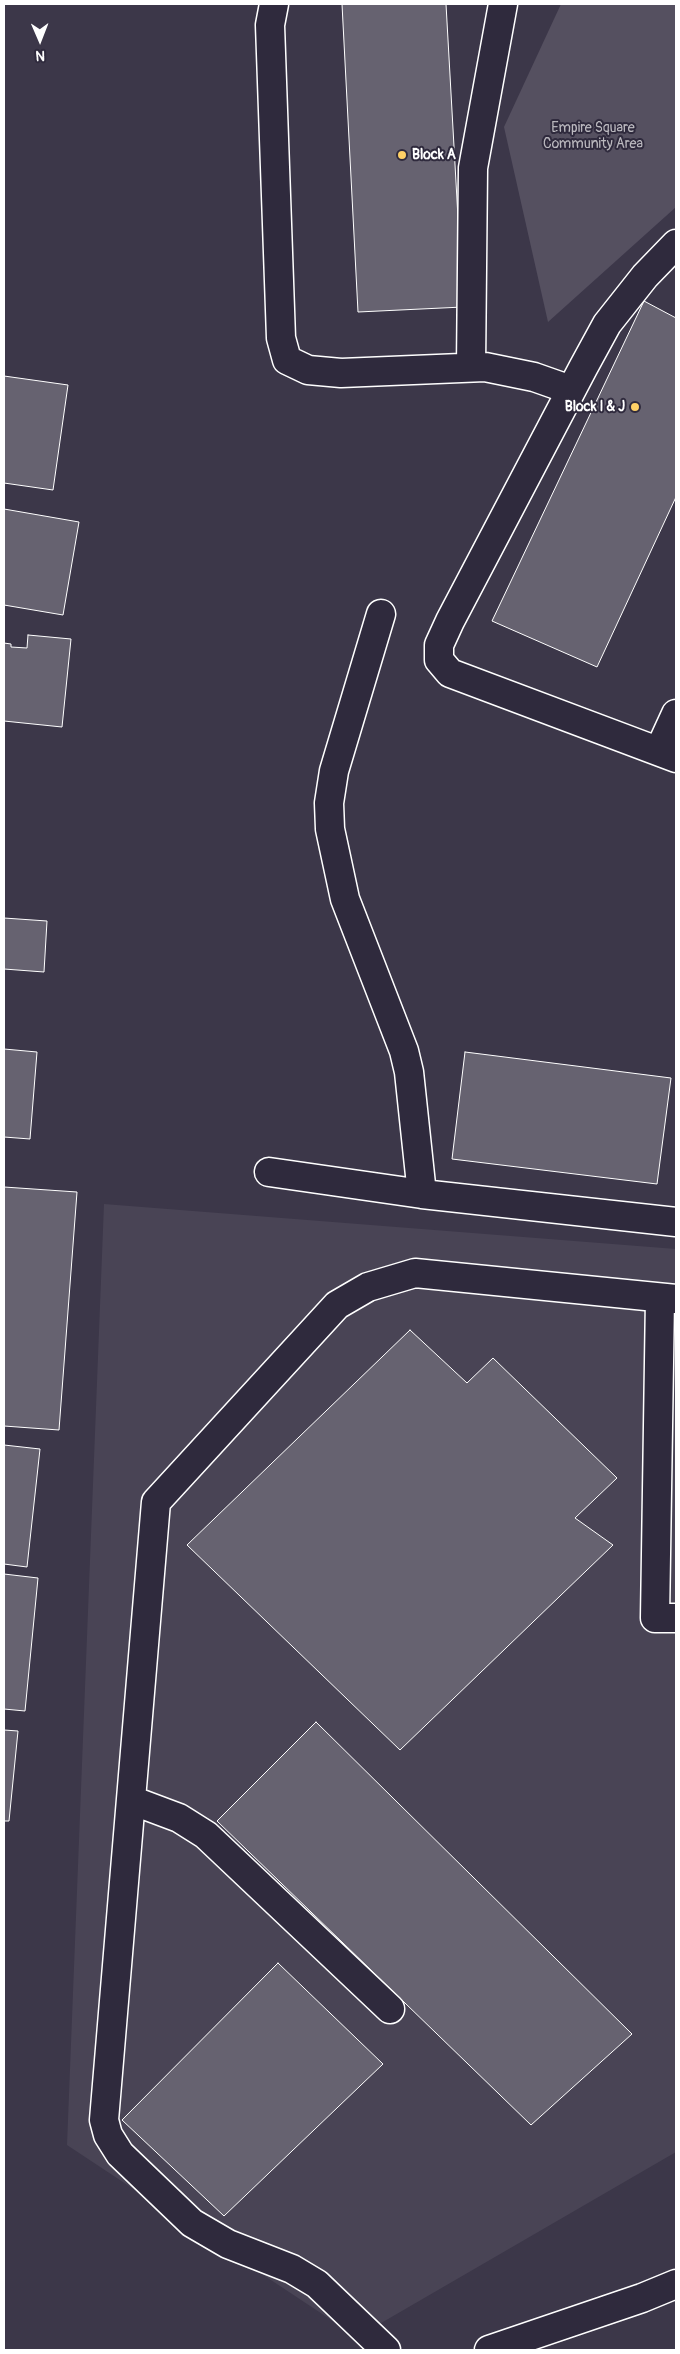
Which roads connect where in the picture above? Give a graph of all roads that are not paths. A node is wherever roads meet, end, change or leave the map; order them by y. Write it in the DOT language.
graph roads {
  1 [pos="274,4"];
  2 [pos="503,4"];
  3 [pos="676,244"];
  4 [pos="471,367"];
  5 [pos="571,390"];
  6 [pos="381,614"];
  7 [pos="676,714"];
  8 [pos="668,755"];
  9 [pos="269,1172"];
  10 [pos="422,1194"];
  11 [pos="676,1222"];
  12 [pos="668,1299"];
  13 [pos="676,1618"];
  14 [pos="130,1800"];
  15 [pos="390,2010"];
  16 [pos="676,2284"];
  17 [pos="386,2350"];
  18 [pos="489,2350"];
  1 -- 4 [label="lane"];
  2 -- 4 [label="lane"];
  3 -- 5 [label="lane"];
  4 -- 5 [label="lane"];
  5 -- 8 [label="lane"];
  6 -- 10 [label="lane"];
  7 -- 8 [label="lane"];
  9 -- 10 [label="lane"];
  10 -- 11 [label="lane"];
  12 -- 13 [label="lane"];
  12 -- 14 [label="lane"];
  14 -- 15 [label="lane"];
  14 -- 17 [label="lane"];
  16 -- 18 [label="lane"];
}
